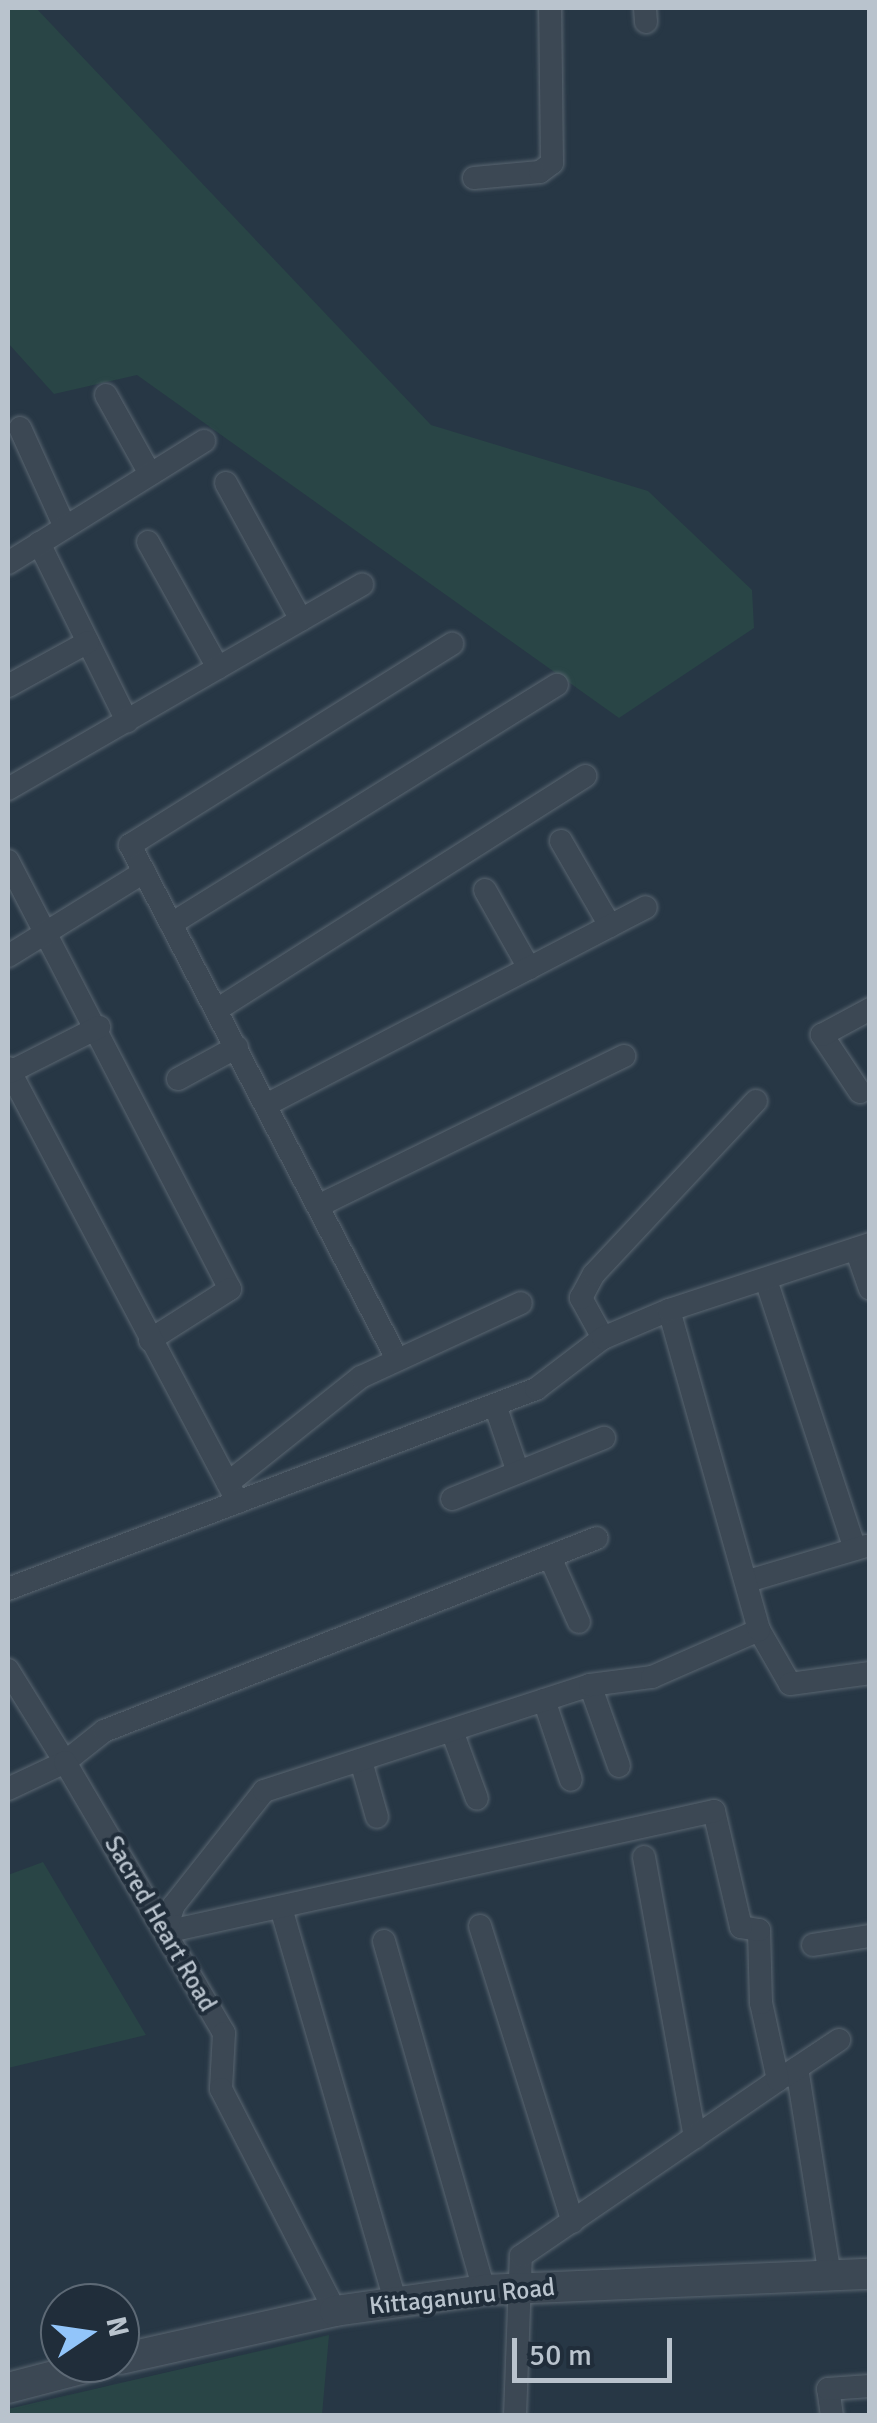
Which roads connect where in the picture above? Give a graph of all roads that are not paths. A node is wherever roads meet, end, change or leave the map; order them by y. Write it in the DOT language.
graph roads {
  1 [pos="550,8"];
  2 [pos="474,178"];
  3 [pos="106,395"];
  4 [pos="20,428"];
  5 [pos="204,441"];
  6 [pos="150,474"];
  7 [pos="226,484"];
  8 [pos="65,527"];
  9 [pos="148,542"];
  10 [pos="39,543"];
  11 [pos="8,562"];
  12 [pos="362,586"];
  13 [pos="301,620"];
  14 [pos="88,642"];
  15 [pos="452,644"];
  16 [pos="218,668"];
  17 [pos="557,685"];
  18 [pos="8,686"];
  19 [pos="127,720"];
  20 [pos="585,776"];
  21 [pos="8,789"];
  22 [pos="561,840"];
  23 [pos="8,860"];
  24 [pos="144,872"];
  25 [pos="485,890"];
  26 [pos="646,907"];
  27 [pos="171,924"];
  28 [pos="610,926"];
  29 [pos="50,934"];
  30 [pos="8,956"];
  31 [pos="529,968"];
  32 [pos="218,1008"];
  33 [pos="870,1009"];
  34 [pos="98,1026"];
  35 [pos="237,1046"];
  36 [pos="624,1056"];
  37 [pos="9,1070"];
  38 [pos="178,1079"];
  39 [pos="866,1095"];
  40 [pos="756,1101"];
  41 [pos="266,1105"];
  42 [pos="318,1206"];
  43 [pos="863,1247"];
  44 [pos="766,1280"];
  45 [pos="870,1288"];
  46 [pos="521,1303"];
  47 [pos="669,1310"];
  48 [pos="603,1338"];
  49 [pos="150,1340"];
  50 [pos="396,1357"];
  51 [pos="495,1404"];
  52 [pos="604,1438"];
  53 [pos="518,1472"];
  54 [pos="233,1492"];
  55 [pos="452,1499"];
  56 [pos="597,1538"];
  57 [pos="862,1547"];
  58 [pos="550,1557"];
  59 [pos="748,1580"];
  60 [pos="8,1589"];
  61 [pos="578,1622"];
  62 [pos="759,1630"];
  63 [pos="8,1670"];
  64 [pos="870,1673"];
  65 [pos="590,1686"];
  66 [pos="544,1700"];
  67 [pos="452,1731"];
  68 [pos="361,1761"];
  69 [pos="65,1762"];
  70 [pos="619,1766"];
  71 [pos="571,1780"];
  72 [pos="8,1789"];
  73 [pos="477,1798"];
  74 [pos="377,1818"];
  75 [pos="644,1856"];
  76 [pos="281,1908"];
  77 [pos="480,1926"];
  78 [pos="165,1932"];
  79 [pos="870,1936"];
  80 [pos="384,1941"];
  81 [pos="812,1945"];
  82 [pos="838,2040"];
  83 [pos="788,2074"];
  84 [pos="696,2137"];
  85 [pos="573,2222"];
  86 [pos="870,2274"];
  87 [pos="830,2276"];
  88 [pos="499,2289"];
  89 [pos="396,2302"];
  90 [pos="335,2312"];
  91 [pos="140,2355"];
  92 [pos="40,2380"];
  93 [pos="870,2386"];
  94 [pos="8,2388"];
  95 [pos="515,2416"];
  96 [pos="832,2416"];
  1 -- 2 [label="street"];
  3 -- 6 [label="street"];
  4 -- 8 [label="street"];
  5 -- 6 [label="street"];
  6 -- 8 [label="street"];
  7 -- 13 [label="street"];
  8 -- 10 [label="street"];
  9 -- 16 [label="street"];
  10 -- 11 [label="street"];
  10 -- 14 [label="street"];
  12 -- 13 [label="street"];
  13 -- 16 [label="street"];
  14 -- 18 [label="street"];
  14 -- 19 [label="street"];
  15 -- 24 [label="street"];
  16 -- 19 [label="street"];
  17 -- 27 [label="street"];
  19 -- 21 [label="street"];
  20 -- 32 [label="street"];
  22 -- 28 [label="street"];
  23 -- 29 [label="street"];
  24 -- 27 [label="street"];
  24 -- 29 [label="street"];
  25 -- 31 [label="street"];
  26 -- 28 [label="street"];
  27 -- 32 [label="street"];
  28 -- 31 [label="street"];
  29 -- 30 [label="street"];
  29 -- 34 [label="street"];
  31 -- 41 [label="street"];
  32 -- 35 [label="street"];
  33 -- 39 [label="street"];
  34 -- 37 [label="street"];
  34 -- 49 [label="street"];
  35 -- 38 [label="street"];
  35 -- 41 [label="street"];
  36 -- 42 [label="street"];
  37 -- 49 [label="street"];
  40 -- 48 [label="street"];
  41 -- 42 [label="street"];
  42 -- 50 [label="street"];
  43 -- 44 [label="street"];
  43 -- 45 [label="street"];
  44 -- 47 [label="street"];
  44 -- 57 [label="street"];
  46 -- 50 [label="street"];
  47 -- 48 [label="street"];
  47 -- 59 [label="street"];
  48 -- 51 [label="street"];
  49 -- 54 [label="street"];
  50 -- 54 [label="street"];
  51 -- 53 [label="street"];
  51 -- 54 [label="street"];
  52 -- 53 [label="street"];
  53 -- 55 [label="street"];
  54 -- 60 [label="street"];
  56 -- 58 [label="street"];
  57 -- 59 [label="street"];
  58 -- 61 [label="street"];
  58 -- 69 [label="street"];
  59 -- 62 [label="street"];
  62 -- 64 [label="street"];
  62 -- 65 [label="street"];
  63 -- 69 [label="street, Sacred Heart Road"];
  65 -- 66 [label="street"];
  65 -- 70 [label="street"];
  66 -- 67 [label="street"];
  66 -- 71 [label="street"];
  67 -- 68 [label="street"];
  67 -- 73 [label="street"];
  68 -- 74 [label="street"];
  68 -- 78 [label="street"];
  69 -- 72 [label="street"];
  69 -- 78 [label="street, Sacred Heart Road"];
  75 -- 84 [label="street"];
  76 -- 78 [label="street"];
  76 -- 83 [label="street"];
  76 -- 89 [label="street"];
  77 -- 85 [label="street"];
  78 -- 90 [label="street, Sacred Heart Road"];
  79 -- 81 [label="street"];
  80 -- 88 [label="street"];
  82 -- 83 [label="street"];
  83 -- 84 [label="street"];
  83 -- 87 [label="street"];
  84 -- 85 [label="street"];
  85 -- 88 [label="street"];
  86 -- 87 [label="street, Kittaganuru Road"];
  87 -- 88 [label="street, Kittaganuru Road"];
  88 -- 89 [label="street, Kittaganuru Road"];
  88 -- 95 [label="street"];
  89 -- 90 [label="street, Kittaganuru Road"];
  90 -- 91 [label="street, Kittaganuru Road"];
  92 -- 94 [label="street"];
  93 -- 96 [label="street"];
}
